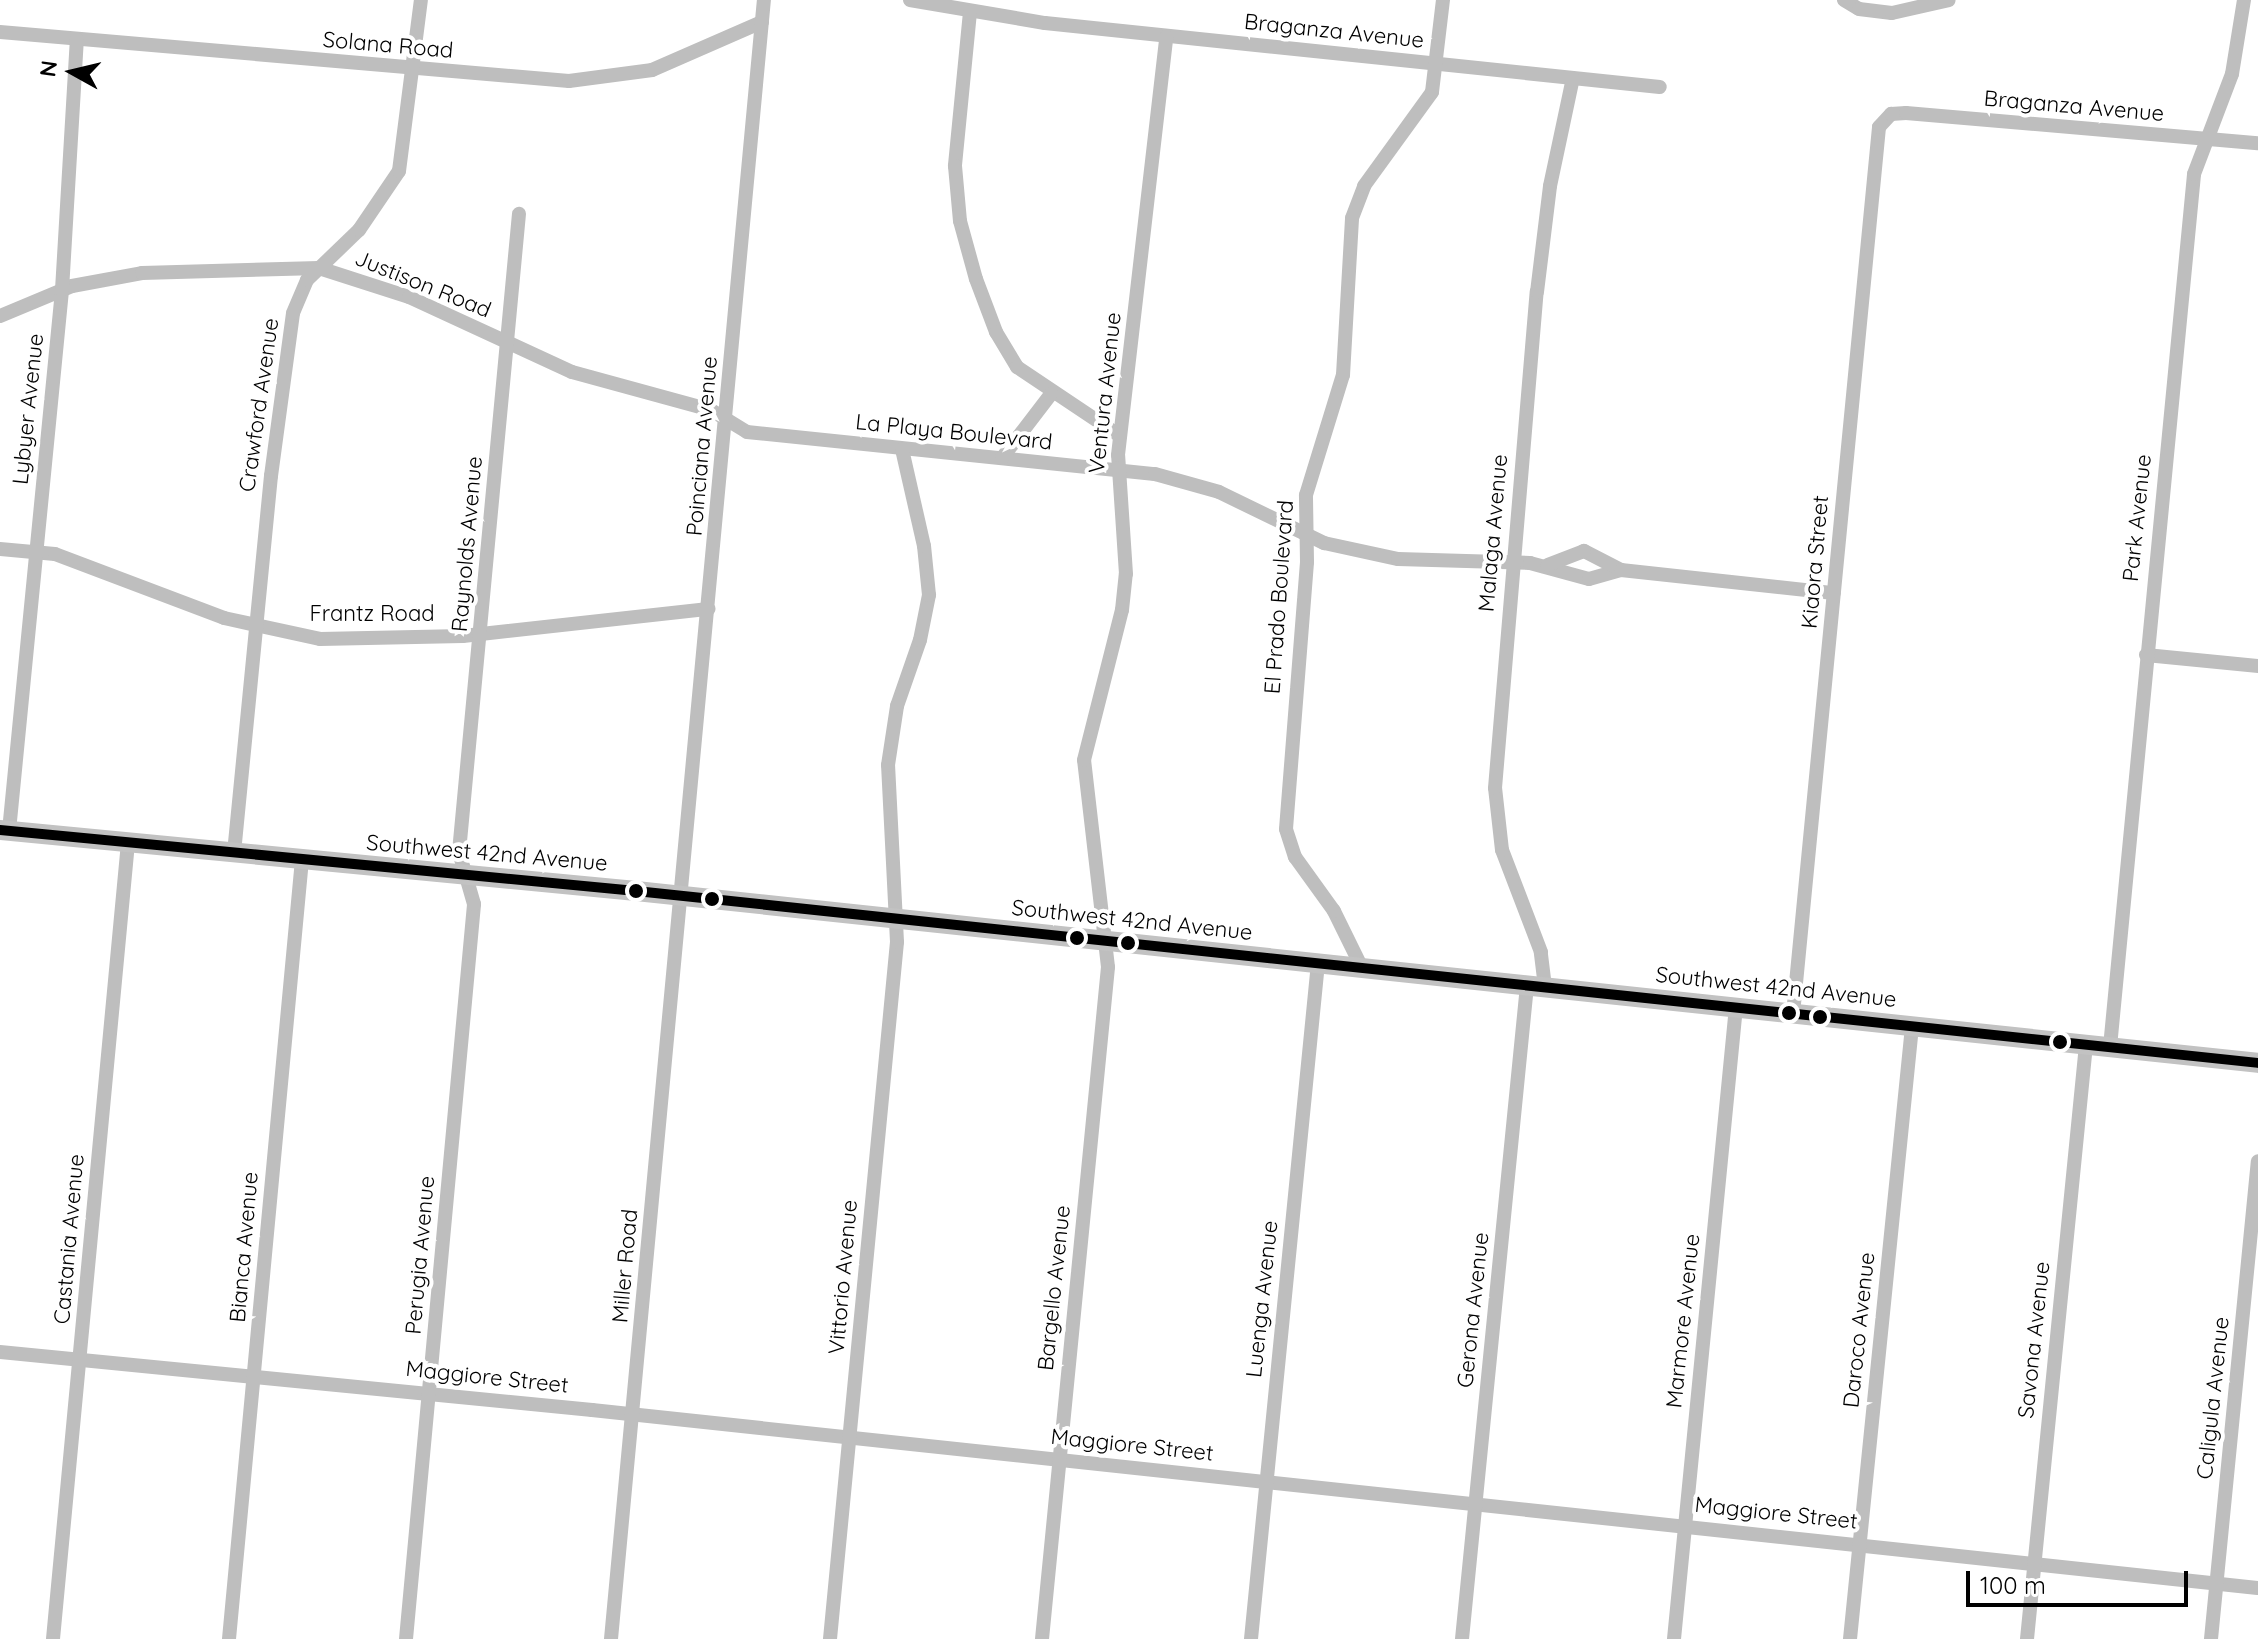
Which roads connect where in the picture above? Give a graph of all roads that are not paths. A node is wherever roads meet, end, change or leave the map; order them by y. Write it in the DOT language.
graph roads {
  1 [pos="421,0"];
  2 [pos="764,0"];
  3 [pos="910,0"];
  4 [pos="1443,0"];
  5 [pos="1844,0"];
  6 [pos="1949,0"];
  7 [pos="2244,0"];
  8 [pos="970,12"];
  9 [pos="762,22"];
  10 [pos="0,32"];
  11 [pos="1166,37"];
  12 [pos="77,39"];
  13 [pos="1437,64"];
  14 [pos="416,69"];
  15 [pos="1573,78"];
  16 [pos="1660,87"];
  17 [pos="1886,116"];
  18 [pos="2206,139"];
  19 [pos="2258,143"];
  20 [pos="519,214"];
  21 [pos="319,268"];
  22 [pos="62,290"];
  23 [pos="0,316"];
  24 [pos="506,343"];
  25 [pos="1051,394"];
  26 [pos="726,419"];
  27 [pos="1120,436"];
  28 [pos="902,449"];
  29 [pos="1002,458"];
  30 [pos="1117,470"];
  31 [pos="1307,535"];
  32 [pos="0,549"];
  33 [pos="37,550"];
  34 [pos="1512,562"];
  35 [pos="1548,565"];
  36 [pos="1621,570"];
  37 [pos="1834,593"];
  38 [pos="709,609"];
  39 [pos="256,627"];
  40 [pos="482,635"];
  41 [pos="2146,655"];
  42 [pos="2258,666"];
  43 [pos="4,830"];
  44 [pos="128,843"];
  45 [pos="234,853"];
  46 [pos="302,860"];
  47 [pos="468,876"];
  48 [pos="681,896"];
  49 [pos="896,920"];
  50 [pos="1107,940"];
  51 [pos="1318,963"];
  52 [pos="1362,968"];
  53 [pos="1536,986"];
  54 [pos="1736,1007"];
  55 [pos="1793,1014"];
  56 [pos="1912,1026"];
  57 [pos="2086,1045"];
  58 [pos="2110,1047"];
  59 [pos="2258,1063"];
  60 [pos="2258,1161"];
  61 [pos="0,1352"];
  62 [pos="80,1360"];
  63 [pos="254,1377"];
  64 [pos="430,1393"];
  65 [pos="633,1414"];
  66 [pos="850,1438"];
  67 [pos="1059,1460"];
  68 [pos="1266,1481"];
  69 [pos="1476,1504"];
  70 [pos="1685,1526"];
  71 [pos="1860,1544"];
  72 [pos="2034,1564"];
  73 [pos="2216,1584"];
  74 [pos="2258,1588"];
  75 [pos="53,1639"];
  76 [pos="229,1639"];
  77 [pos="406,1639"];
  78 [pos="611,1639"];
  79 [pos="830,1639"];
  80 [pos="1042,1639"];
  81 [pos="1251,1639"];
  82 [pos="1462,1639"];
  83 [pos="1674,1639"];
  84 [pos="1850,1639"];
  85 [pos="2027,1639"];
  86 [pos="2211,1639"];
  1 -- 14 [label="street, Crawford Avenue"];
  2 -- 9 [label="street, Poinciana Avenue"];
  3 -- 8 [label="street, Braganza Avenue"];
  4 -- 13 [label="street, El Prado Boulevard"];
  5 -- 6 [label="street"];
  7 -- 18 [label="street, Park Avenue"];
  8 -- 11 [label="street, Braganza Avenue"];
  8 -- 25 [label="street"];
  9 -- 14 [label="street, Solana Road"];
  9 -- 26 [label="street, Poinciana Avenue"];
  10 -- 12 [label="street, Solana Road"];
  11 -- 13 [label="street, Braganza Avenue"];
  11 -- 27 [label="street, Ventura Avenue"];
  12 -- 14 [label="street, Solana Road"];
  12 -- 22 [label="street, Lybyer Avenue"];
  13 -- 15 [label="street, Braganza Avenue"];
  13 -- 31 [label="street, El Prado Boulevard"];
  14 -- 21 [label="street, Crawford Avenue"];
  15 -- 16 [label="street, Braganza Avenue"];
  15 -- 34 [label="street, Malaga Avenue"];
  17 -- 18 [label="street, Braganza Avenue"];
  17 -- 37 [label="street, Kiaora Street"];
  18 -- 19 [label="street, Braganza Avenue"];
  18 -- 41 [label="street, Park Avenue"];
  20 -- 24 [label="street, Raynolds Avenue"];
  21 -- 22 [label="street, Justison Road"];
  21 -- 24 [label="street, Justison Road"];
  21 -- 39 [label="street, Crawford Avenue"];
  22 -- 23 [label="street, Justison Road"];
  22 -- 33 [label="street, Lybyer Avenue"];
  24 -- 26 [label="street, Justison Road"];
  24 -- 40 [label="street, Raynolds Avenue"];
  25 -- 27 [label="street"];
  25 -- 29 [label="street"];
  26 -- 28 [label="street, La Playa Boulevard"];
  26 -- 38 [label="street, Poinciana Avenue"];
  27 -- 30 [label="street, Ventura Avenue"];
  28 -- 29 [label="street, La Playa Boulevard"];
  28 -- 49 [label="street, Vittorio Avenue"];
  29 -- 30 [label="street, La Playa Boulevard"];
  30 -- 31 [label="street, La Playa Boulevard"];
  30 -- 50 [label="street, Ventura Avenue"];
  31 -- 34 [label="street, La Playa Boulevard"];
  31 -- 52 [label="street, El Prado Boulevard"];
  32 -- 33 [label="street, Frantz Road"];
  33 -- 39 [label="street, Frantz Road"];
  33 -- 43 [label="street, Lybyer Avenue"];
  34 -- 35 [label="street, La Playa Boulevard"];
  34 -- 53 [label="street, Malaga Avenue"];
  35 -- 36 [label="street, La Playa Boulevard"];
  35 -- 36 [label="street, La Playa Boulevard"];
  36 -- 37 [label="street, La Playa Boulevard"];
  37 -- 55 [label="street, Kiaora Street"];
  38 -- 40 [label="street, Frantz Road"];
  38 -- 48 [label="street, Poinciana Avenue"];
  39 -- 40 [label="street, Frantz Road"];
  39 -- 45 [label="street, Crawford Avenue"];
  40 -- 47 [label="street, Raynolds Avenue"];
  41 -- 42 [label="street"];
  41 -- 58 [label="street, Park Avenue"];
  43 -- 44 [label="main road, Southwest 42nd Avenue"];
  44 -- 45 [label="main road, Southwest 42nd Avenue"];
  44 -- 62 [label="street, Castania Avenue"];
  45 -- 46 [label="main road, Southwest 42nd Avenue"];
  46 -- 47 [label="main road, Southwest 42nd Avenue"];
  46 -- 63 [label="street, Bianca Avenue"];
  47 -- 48 [label="main road, Southwest 42nd Avenue"];
  47 -- 64 [label="street, Perugia Avenue"];
  48 -- 49 [label="main road, Southwest 42nd Avenue"];
  48 -- 65 [label="street, Miller Road"];
  49 -- 50 [label="main road, Southwest 42nd Avenue"];
  49 -- 66 [label="street, Vittorio Avenue"];
  50 -- 51 [label="main road, Southwest 42nd Avenue"];
  50 -- 67 [label="street, Bargello Avenue"];
  51 -- 52 [label="main road, Southwest 42nd Avenue"];
  51 -- 68 [label="street, Luenga Avenue"];
  52 -- 53 [label="main road, Southwest 42nd Avenue"];
  53 -- 54 [label="main road, Southwest 42nd Avenue"];
  53 -- 69 [label="street, Gerona Avenue"];
  54 -- 55 [label="main road, Southwest 42nd Avenue"];
  54 -- 70 [label="street, Marmore Avenue"];
  55 -- 56 [label="main road, Southwest 42nd Avenue"];
  56 -- 57 [label="main road, Southwest 42nd Avenue"];
  56 -- 71 [label="street, Daroco Avenue"];
  57 -- 58 [label="main road, Southwest 42nd Avenue"];
  57 -- 72 [label="street, Savona Avenue"];
  58 -- 59 [label="main road, Southwest 42nd Avenue"];
  60 -- 73 [label="street, Caligula Avenue"];
  61 -- 62 [label="street, Maggiore Street"];
  62 -- 63 [label="street, Maggiore Street"];
  62 -- 75 [label="street, Castania Avenue"];
  63 -- 64 [label="street, Maggiore Street"];
  63 -- 76 [label="street, Bianca Avenue"];
  64 -- 65 [label="street, Maggiore Street"];
  64 -- 77 [label="street, Perugia Avenue"];
  65 -- 66 [label="street, Maggiore Street"];
  65 -- 78 [label="street, Miller Road"];
  66 -- 67 [label="street, Maggiore Street"];
  66 -- 79 [label="street, Vittorio Avenue"];
  67 -- 68 [label="street, Maggiore Street"];
  67 -- 80 [label="street, Bargello Avenue"];
  68 -- 69 [label="street, Maggiore Street"];
  68 -- 81 [label="street, Luenga Avenue"];
  69 -- 70 [label="street, Maggiore Street"];
  69 -- 82 [label="street, Gerona Avenue"];
  70 -- 71 [label="street, Maggiore Street"];
  70 -- 83 [label="street, Marmore Avenue"];
  71 -- 72 [label="street, Maggiore Street"];
  71 -- 84 [label="street, Daroco Avenue"];
  72 -- 73 [label="street, Maggiore Street"];
  72 -- 85 [label="street, Savona Avenue"];
  73 -- 74 [label="street, Maggiore Street"];
  73 -- 86 [label="street, Caligula Avenue"];
}
